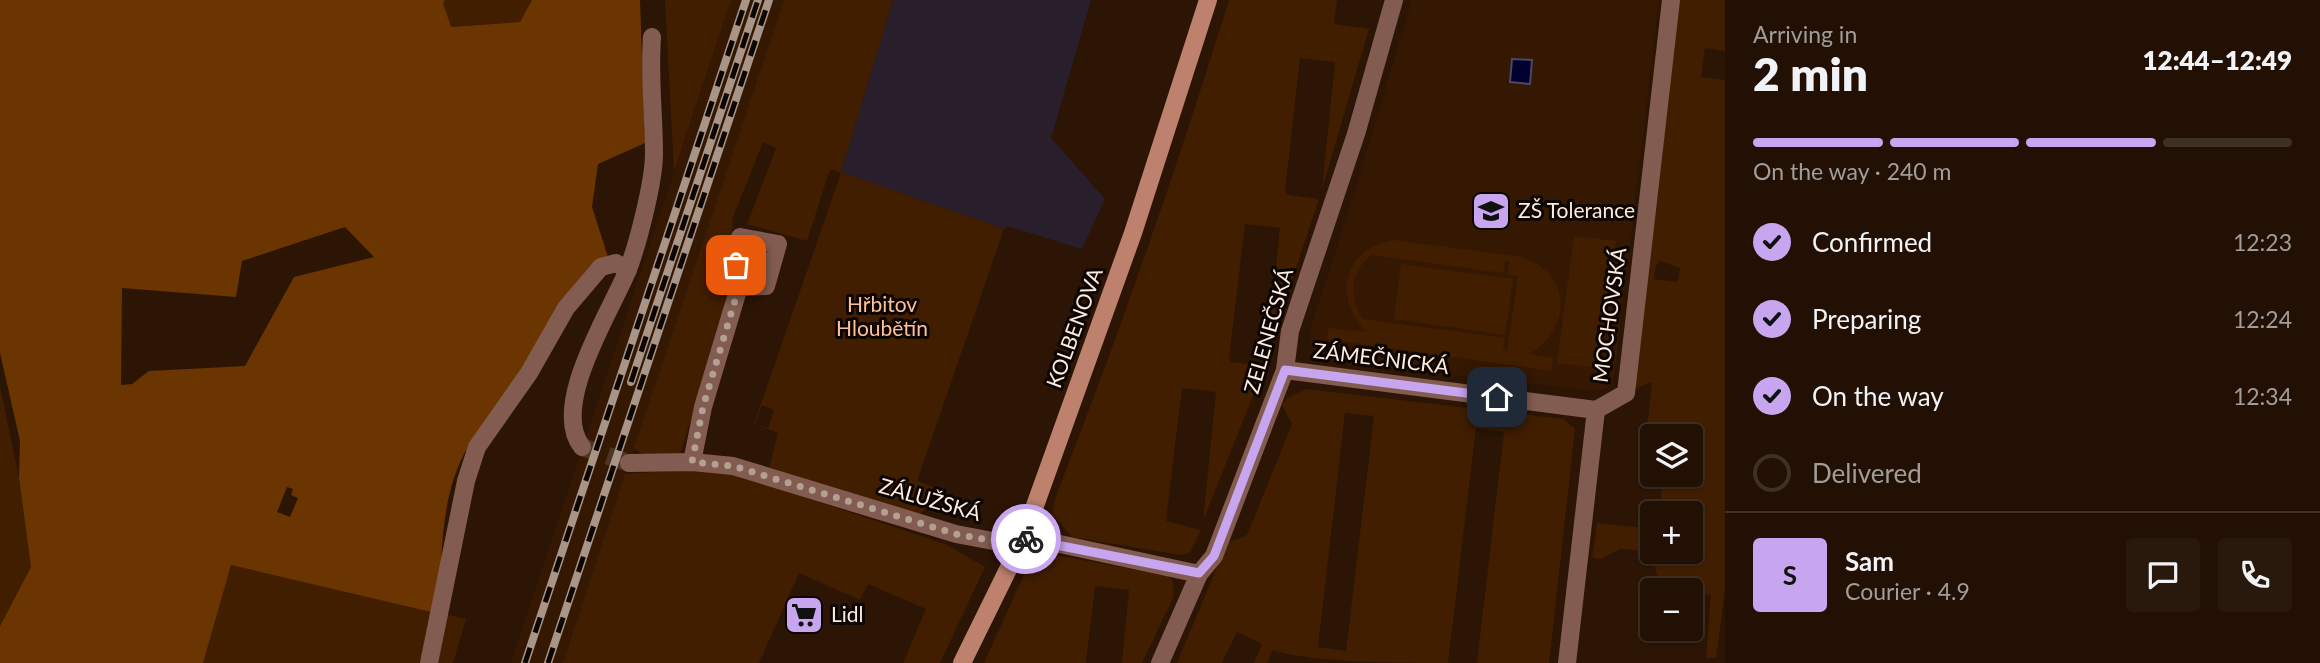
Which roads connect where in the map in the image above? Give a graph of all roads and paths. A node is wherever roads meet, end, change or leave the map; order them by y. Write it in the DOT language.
graph roads {
  1 [pos="1208,0"];
  2 [pos="1394,0"];
  3 [pos="1671,0"];
  4 [pos="652,37"];
  5 [pos="628,270"];
  6 [pos="739,287"];
  7 [pos="1285,370"];
  8 [pos="1596,410"];
  9 [pos="582,447"];
  10 [pos="692,462"];
  11 [pos="629,463"];
  12 [pos="1023,539"];
  13 [pos="1199,573"];
  14 [pos="429,663"];
  15 [pos="962,663"];
  16 [pos="1160,663"];
  17 [pos="1567,663"];
  1 -- 12 [label="main road, KOLBENOVA"];
  2 -- 7 [label="street, ZELENEČSKÁ"];
  3 -- 8 [label="street, MOCHOVSKÁ"];
  4 -- 5 [label="street"];
  5 -- 9 [label="street"];
  5 -- 14 [label="street"];
  6 -- 10 [label="street"];
  7 -- 8 [label="street, ZÁMEČNICKÁ"];
  7 -- 13 [label="street, ZELENEČSKÁ"];
  8 -- 17 [label="street, MOCHOVSKÁ"];
  10 -- 11 [label="street, ZÁLUŽSKÁ"];
  10 -- 12 [label="street, ZÁLUŽSKÁ"];
  12 -- 13 [label="street, ZÁLUŽSKÁ"];
  12 -- 15 [label="main road, KOLBENOVA"];
  13 -- 16 [label="street, ZELENEČSKÁ"];
}
